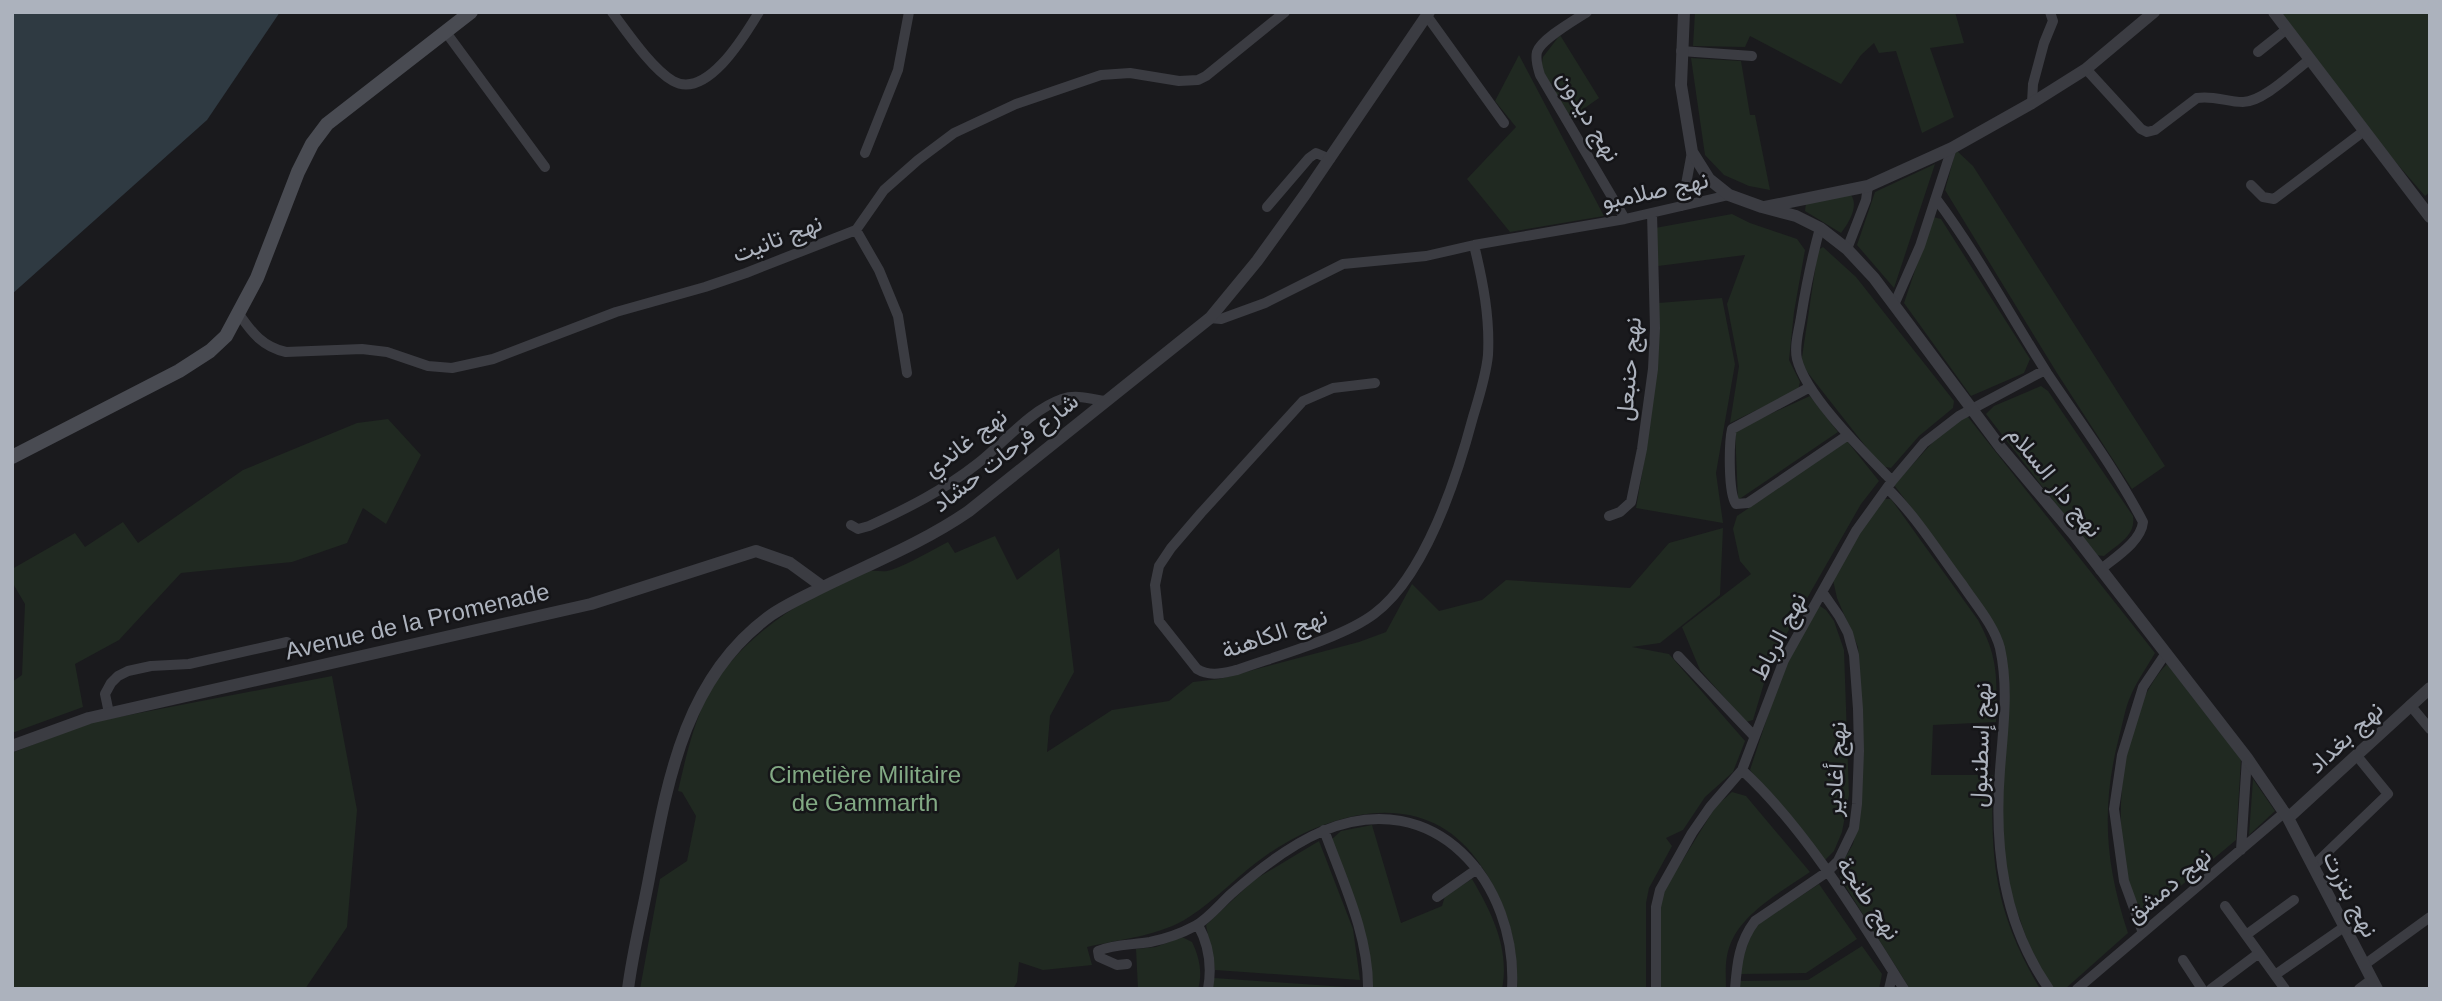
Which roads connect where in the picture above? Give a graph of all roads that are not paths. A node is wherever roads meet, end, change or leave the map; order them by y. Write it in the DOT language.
graph roads {
  1 [pos="471,12"];
  2 [pos="612,12"];
  3 [pos="759,12"];
  4 [pos="909,12"];
  5 [pos="1285,12"];
  6 [pos="1587,12"];
  7 [pos="1684,12"];
  8 [pos="2154,12"];
  9 [pos="2274,12"];
  10 [pos="1428,14"];
  11 [pos="2054,15"];
  12 [pos="2287,29"];
  13 [pos="445,31"];
  14 [pos="1681,51"];
  15 [pos="2258,52"];
  16 [pos="1752,56"];
  17 [pos="2309,60"];
  18 [pos="2086,69"];
  19 [pos="2032,103"];
  20 [pos="1504,123"];
  21 [pos="2364,131"];
  22 [pos="1952,148"];
  23 [pos="1692,152"];
  24 [pos="865,153"];
  25 [pos="1330,159"];
  26 [pos="545,167"];
  27 [pos="2251,185"];
  28 [pos="1868,186"];
  29 [pos="1729,195"];
  30 [pos="1937,200"];
  31 [pos="2425,202"];
  32 [pos="1682,206"];
  33 [pos="1267,207"];
  34 [pos="1762,207"];
  35 [pos="1652,213"];
  36 [pos="2430,217"];
  37 [pos="1625,219"];
  38 [pos="1820,228"];
  39 [pos="856,230"];
  40 [pos="1474,245"];
  41 [pos="1847,249"];
  42 [pos="1894,306"];
  43 [pos="239,314"];
  44 [pos="1210,318"];
  45 [pos="2045,370"];
  46 [pos="907,373"];
  47 [pos="1375,383"];
  48 [pos="1810,387"];
  49 [pos="1105,401"];
  50 [pos="1972,410"];
  51 [pos="1848,435"];
  52 [pos="12,457"];
  53 [pos="1889,484"];
  54 [pos="1609,516"];
  55 [pos="852,525"];
  56 [pos="2100,570"];
  57 [pos="822,587"];
  58 [pos="1823,593"];
  59 [pos="288,642"];
  60 [pos="2166,653"];
  61 [pos="1678,656"];
  62 [pos="2430,688"];
  63 [pos="2410,705"];
  64 [pos="108,713"];
  65 [pos="2430,730"];
  66 [pos="1754,736"];
  67 [pos="12,747"];
  68 [pos="2357,756"];
  69 [pos="2247,758"];
  70 [pos="1742,770"];
  71 [pos="2287,815"];
  72 [pos="1324,831"];
  73 [pos="2241,850"];
  74 [pos="2313,866"];
  75 [pos="1477,869"];
  76 [pos="1827,872"];
  77 [pos="1437,897"];
  78 [pos="2294,900"];
  79 [pos="2225,906"];
  80 [pos="2430,917"];
  81 [pos="1198,925"];
  82 [pos="2344,928"];
  83 [pos="2143,933"];
  84 [pos="2246,935"];
  85 [pos="2259,953"];
  86 [pos="2183,960"];
  87 [pos="1127,964"];
  88 [pos="2364,965"];
  89 [pos="1893,972"];
  90 [pos="2275,975"];
  91 [pos="2374,984"];
  92 [pos="2281,987"];
  93 [pos="628,989"];
  94 [pos="1208,989"];
  95 [pos="1368,989"];
  96 [pos="1511,989"];
  97 [pos="1656,989"];
  98 [pos="1735,989"];
  99 [pos="1889,989"];
  100 [pos="1904,989"];
  101 [pos="2049,989"];
  102 [pos="2077,989"];
  103 [pos="2202,989"];
  104 [pos="2211,989"];
  105 [pos="2359,989"];
  1 -- 13 [label="main road"];
  2 -- 3 [label="street"];
  4 -- 24 [label="street"];
  5 -- 39 [label="street, نهج تانيت"];
  6 -- 37 [label="street, نهج ديدون"];
  7 -- 14 [label="street"];
  8 -- 18 [label="street"];
  9 -- 12 [label="street"];
  10 -- 20 [label="street, شارع فرحات حشاد"];
  10 -- 25 [label="street, شارع فرحات حشاد"];
  11 -- 19 [label="street"];
  12 -- 15 [label="street"];
  12 -- 17 [label="street"];
  13 -- 26 [label="street"];
  13 -- 43 [label="main road"];
  14 -- 16 [label="street"];
  14 -- 23 [label="street"];
  17 -- 18 [label="street"];
  17 -- 21 [label="street"];
  18 -- 19 [label="street"];
  19 -- 22 [label="street"];
  21 -- 27 [label="street"];
  21 -- 31 [label="street"];
  22 -- 28 [label="street"];
  22 -- 30 [label="street"];
  23 -- 29 [label="street"];
  23 -- 32 [label="street"];
  25 -- 33 [label="street"];
  25 -- 44 [label="street, شارع فرحات حشاد"];
  28 -- 34 [label="street"];
  28 -- 41 [label="street"];
  29 -- 32 [label="street, نهج صلامبو"];
  29 -- 34 [label="street, نهج صلامبو"];
  30 -- 42 [label="street"];
  30 -- 45 [label="street"];
  31 -- 36 [label="street"];
  32 -- 35 [label="street, نهج صلامبو"];
  34 -- 38 [label="street, نهج دار السلام"];
  35 -- 37 [label="street, نهج صلامبو"];
  35 -- 54 [label="street, نهج حنبعل"];
  37 -- 40 [label="street, نهج صلامبو"];
  38 -- 41 [label="street, نهج دار السلام"];
  38 -- 48 [label="street, نهج إسطنبول"];
  39 -- 43 [label="street, نهج تانيت"];
  39 -- 46 [label="street"];
  40 -- 44 [label="street, نهج صلامبو"];
  40 -- 47 [label="street, نهج الكاهنة"];
  41 -- 42 [label="street, نهج دار السلام"];
  42 -- 50 [label="street, نهج دار السلام"];
  43 -- 52 [label="main road"];
  44 -- 49 [label="street, شارع فرحات حشاد"];
  45 -- 50 [label="street, نهج الرباط"];
  45 -- 56 [label="street"];
  48 -- 51 [label="street, نهج إسطنبول"];
  48 -- 51 [label="street"];
  49 -- 55 [label="street, نهج غاندي"];
  49 -- 57 [label="street, شارع فرحات حشاد"];
  50 -- 53 [label="street, نهج الرباط"];
  50 -- 56 [label="street, نهج دار السلام"];
  51 -- 53 [label="street, نهج إسطنبول"];
  53 -- 58 [label="street, نهج الرباط"];
  53 -- 101 [label="street, نهج إسطنبول"];
  56 -- 60 [label="street, نهج دار السلام"];
  57 -- 64 [label="street, Avenue de la Promenade"];
  57 -- 93 [label="street, شارع فرحات حشاد"];
  58 -- 66 [label="street, نهج الرباط"];
  58 -- 76 [label="street, نهج أغادير"];
  59 -- 64 [label="street"];
  60 -- 69 [label="street, نهج دار السلام"];
  60 -- 83 [label="street"];
  61 -- 66 [label="street"];
  62 -- 63 [label="street, نهج بغداد"];
  63 -- 65 [label="street"];
  63 -- 68 [label="street, نهج بغداد"];
  64 -- 67 [label="street, Avenue de la Promenade"];
  66 -- 70 [label="street, نهج الرباط"];
  68 -- 71 [label="street, نهج بغداد"];
  68 -- 74 [label="street"];
  69 -- 71 [label="street, نهج دار السلام"];
  69 -- 73 [label="street"];
  70 -- 76 [label="street, نهج طنجة"];
  70 -- 97 [label="street, نهج الرباط"];
  71 -- 73 [label="street, نهج دمشق"];
  71 -- 74 [label="street, نهج بنزرت"];
  72 -- 75 [label="street"];
  72 -- 81 [label="street"];
  72 -- 95 [label="street"];
  73 -- 83 [label="street, نهج دمشق"];
  74 -- 82 [label="street, نهج بنزرت"];
  75 -- 77 [label="street"];
  75 -- 96 [label="street"];
  76 -- 89 [label="street, نهج طنجة"];
  76 -- 98 [label="street, نهج أغادير"];
  78 -- 84 [label="street"];
  79 -- 84 [label="street"];
  80 -- 88 [label="street"];
  81 -- 87 [label="street"];
  81 -- 94 [label="street"];
  82 -- 88 [label="street, نهج بنزرت"];
  82 -- 90 [label="street"];
  83 -- 102 [label="street, نهج دمشق"];
  84 -- 85 [label="street"];
  85 -- 90 [label="street"];
  85 -- 104 [label="street"];
  86 -- 103 [label="street"];
  88 -- 91 [label="street, نهج بنزرت"];
  89 -- 99 [label="street"];
  89 -- 100 [label="street, نهج طنجة"];
  90 -- 92 [label="street"];
  91 -- 105 [label="street"];
}
